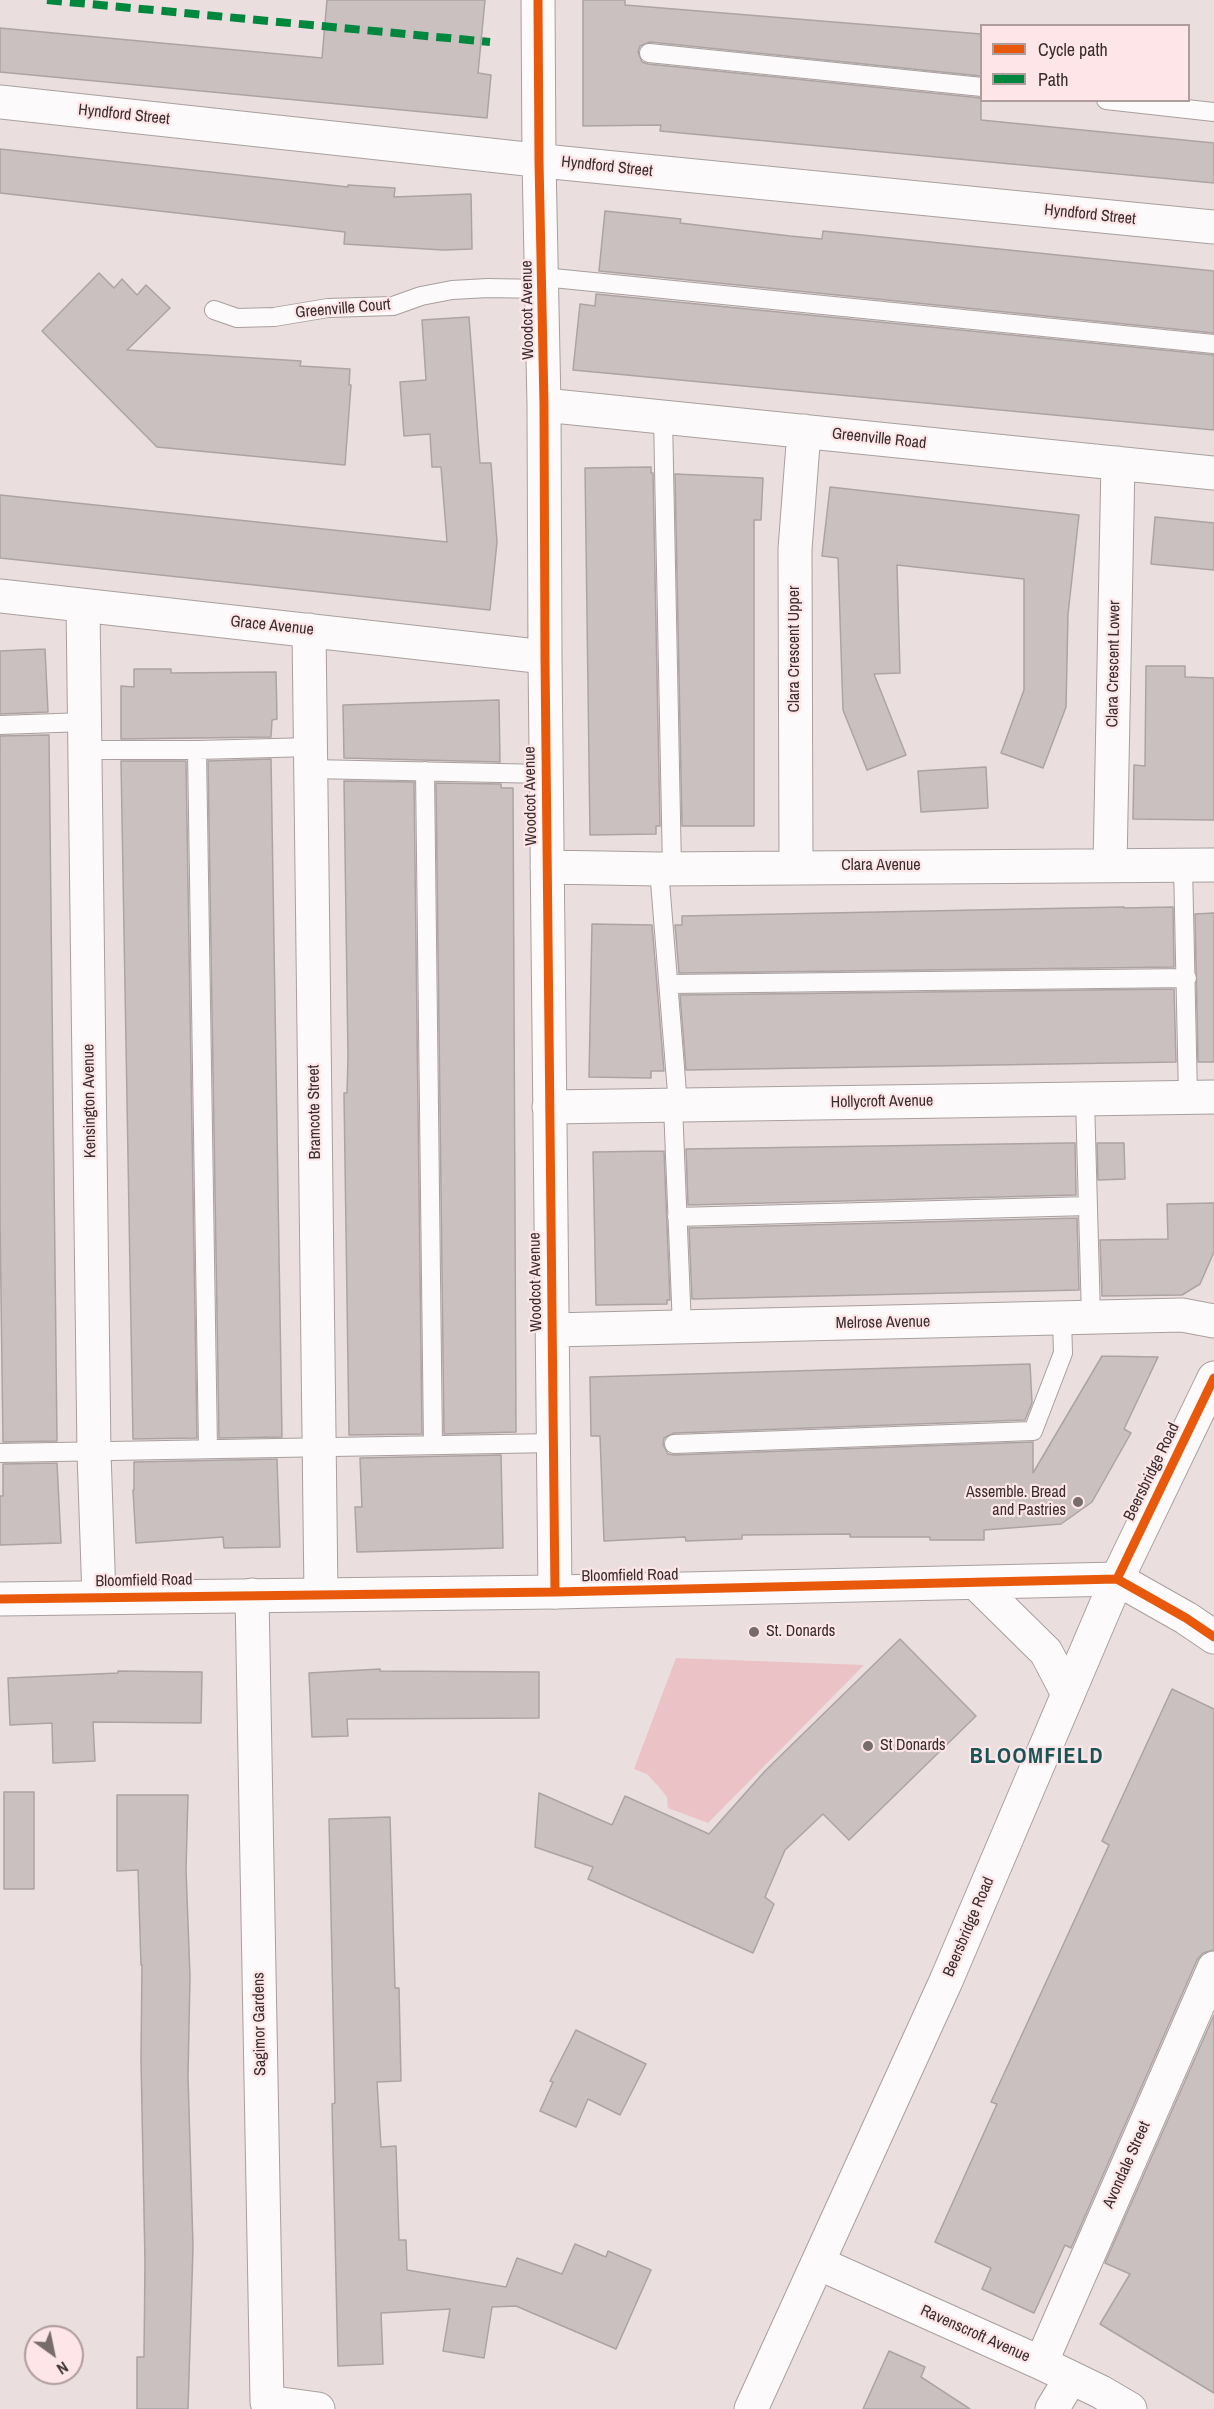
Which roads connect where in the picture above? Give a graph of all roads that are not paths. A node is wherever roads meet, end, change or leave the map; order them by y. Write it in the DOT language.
graph roads {
  1 [pos="538,0"];
  2 [pos="650,53"];
  3 [pos="980,87"];
  4 [pos="0,102"];
  5 [pos="1124,102"];
  6 [pos="1214,112"];
  7 [pos="538,161"];
  8 [pos="1214,227"];
  9 [pos="543,283"];
  10 [pos="214,310"];
  11 [pos="1214,344"];
  12 [pos="544,405"];
  13 [pos="663,417"];
  14 [pos="804,431"];
  15 [pos="1118,463"];
  16 [pos="1214,473"];
  17 [pos="0,596"];
  18 [pos="83,606"];
  19 [pos="309,630"];
  20 [pos="545,657"];
  21 [pos="0,725"];
  22 [pos="86,736"];
  23 [pos="197,750"];
  24 [pos="311,758"];
  25 [pos="425,771"];
  26 [pos="546,774"];
  27 [pos="1110,865"];
  28 [pos="1198,865"];
  29 [pos="547,867"];
  30 [pos="796,867"];
  31 [pos="666,869"];
  32 [pos="1187,978"];
  33 [pos="669,984"];
  34 [pos="1201,1097"];
  35 [pos="1085,1099"];
  36 [pos="675,1106"];
  37 [pos="549,1107"];
  38 [pos="1088,1206"];
  39 [pos="677,1217"];
  40 [pos="1076,1318"];
  41 [pos="1214,1321"];
  42 [pos="682,1327"];
  43 [pos="552,1330"];
  44 [pos="1214,1378"];
  45 [pos="554,1443"];
  46 [pos="674,1444"];
  47 [pos="433,1445"];
  48 [pos="320,1446"];
  49 [pos="208,1449"];
  50 [pos="0,1453"];
  51 [pos="94,1453"];
  52 [pos="1117,1579"];
  53 [pos="977,1584"];
  54 [pos="555,1592"];
  55 [pos="321,1594"];
  56 [pos="252,1595"];
  57 [pos="99,1597"];
  58 [pos="0,1599"];
  59 [pos="1214,1637"];
  60 [pos="1068,1694"];
  61 [pos="1214,1968"];
  62 [pos="818,2263"];
  63 [pos="1041,2363"];
  64 [pos="1071,2378"];
  65 [pos="318,2409"];
  66 [pos="751,2409"];
  67 [pos="1052,2409"];
  68 [pos="1130,2409"];
  1 -- 7 [label="street, Woodcot Avenue"];
  2 -- 3 [label="lane"];
  4 -- 7 [label="street, Hyndford Street"];
  5 -- 6 [label="lane"];
  7 -- 8 [label="street, Hyndford Street"];
  7 -- 9 [label="street, Woodcot Avenue"];
  9 -- 10 [label="lane, Greenville Court"];
  9 -- 11 [label="lane, Greenville Court"];
  9 -- 12 [label="street, Woodcot Avenue"];
  12 -- 13 [label="street, Greenville Road"];
  12 -- 20 [label="street, Woodcot Avenue"];
  13 -- 14 [label="street, Greenville Road"];
  13 -- 31 [label="lane"];
  14 -- 15 [label="street, Greenville Road"];
  14 -- 30 [label="street, Clara Crescent Upper"];
  15 -- 16 [label="street, Greenville Road"];
  15 -- 27 [label="street, Clara Crescent Lower"];
  17 -- 18 [label="street, Grace Avenue"];
  18 -- 19 [label="street, Grace Avenue"];
  18 -- 22 [label="street, Kensington Avenue"];
  19 -- 20 [label="street, Grace Avenue"];
  19 -- 24 [label="street, Bramcote Street"];
  20 -- 26 [label="street, Woodcot Avenue"];
  21 -- 22 [label="lane"];
  22 -- 23 [label="lane"];
  22 -- 51 [label="street, Kensington Avenue"];
  23 -- 24 [label="lane"];
  23 -- 49 [label="lane"];
  24 -- 25 [label="lane"];
  24 -- 48 [label="street, Bramcote Street"];
  25 -- 26 [label="lane"];
  25 -- 47 [label="lane"];
  26 -- 29 [label="street, Woodcot Avenue"];
  27 -- 28 [label="street, Clara Avenue"];
  27 -- 30 [label="street, Clara Avenue"];
  28 -- 32 [label="lane"];
  29 -- 31 [label="street, Clara Avenue"];
  29 -- 37 [label="street, Woodcot Avenue"];
  30 -- 31 [label="street, Clara Avenue"];
  31 -- 33 [label="lane"];
  32 -- 33 [label="lane"];
  32 -- 34 [label="lane"];
  33 -- 36 [label="lane"];
  34 -- 35 [label="street, Hollycroft Avenue"];
  35 -- 36 [label="street, Hollycroft Avenue"];
  35 -- 38 [label="lane"];
  36 -- 37 [label="street, Hollycroft Avenue"];
  36 -- 39 [label="lane"];
  37 -- 43 [label="street, Woodcot Avenue"];
  38 -- 39 [label="lane"];
  38 -- 40 [label="lane"];
  39 -- 42 [label="lane"];
  40 -- 41 [label="street, Melrose Avenue"];
  40 -- 42 [label="street, Melrose Avenue"];
  40 -- 46 [label="lane"];
  42 -- 43 [label="street, Melrose Avenue"];
  43 -- 45 [label="street, Woodcot Avenue"];
  44 -- 52 [label="street, Beersbridge Road"];
  45 -- 47 [label="lane"];
  45 -- 54 [label="street, Woodcot Avenue"];
  47 -- 48 [label="lane"];
  48 -- 49 [label="lane"];
  48 -- 55 [label="street, Bramcote Street"];
  49 -- 51 [label="lane"];
  50 -- 51 [label="lane"];
  51 -- 57 [label="street, Kensington Avenue"];
  52 -- 53 [label="street, Bloomfield Road"];
  52 -- 59 [label="street"];
  52 -- 60 [label="street, Beersbridge Road"];
  53 -- 54 [label="street, Bloomfield Road"];
  53 -- 60 [label="street"];
  54 -- 55 [label="street, Bloomfield Road"];
  55 -- 56 [label="street, Bloomfield Road"];
  56 -- 57 [label="street, Bloomfield Road"];
  56 -- 65 [label="street, Sagimor Gardens"];
  57 -- 58 [label="street, Bloomfield Road"];
  60 -- 62 [label="street, Beersbridge Road"];
  61 -- 63 [label="street, Avondale Street"];
  62 -- 63 [label="street, Ravenscroft Avenue"];
  62 -- 66 [label="street, Beersbridge Road"];
  63 -- 64 [label="street, Ravenscroft Avenue"];
  64 -- 67 [label="street"];
  64 -- 68 [label="street, Ravenscroft Avenue"];
}
